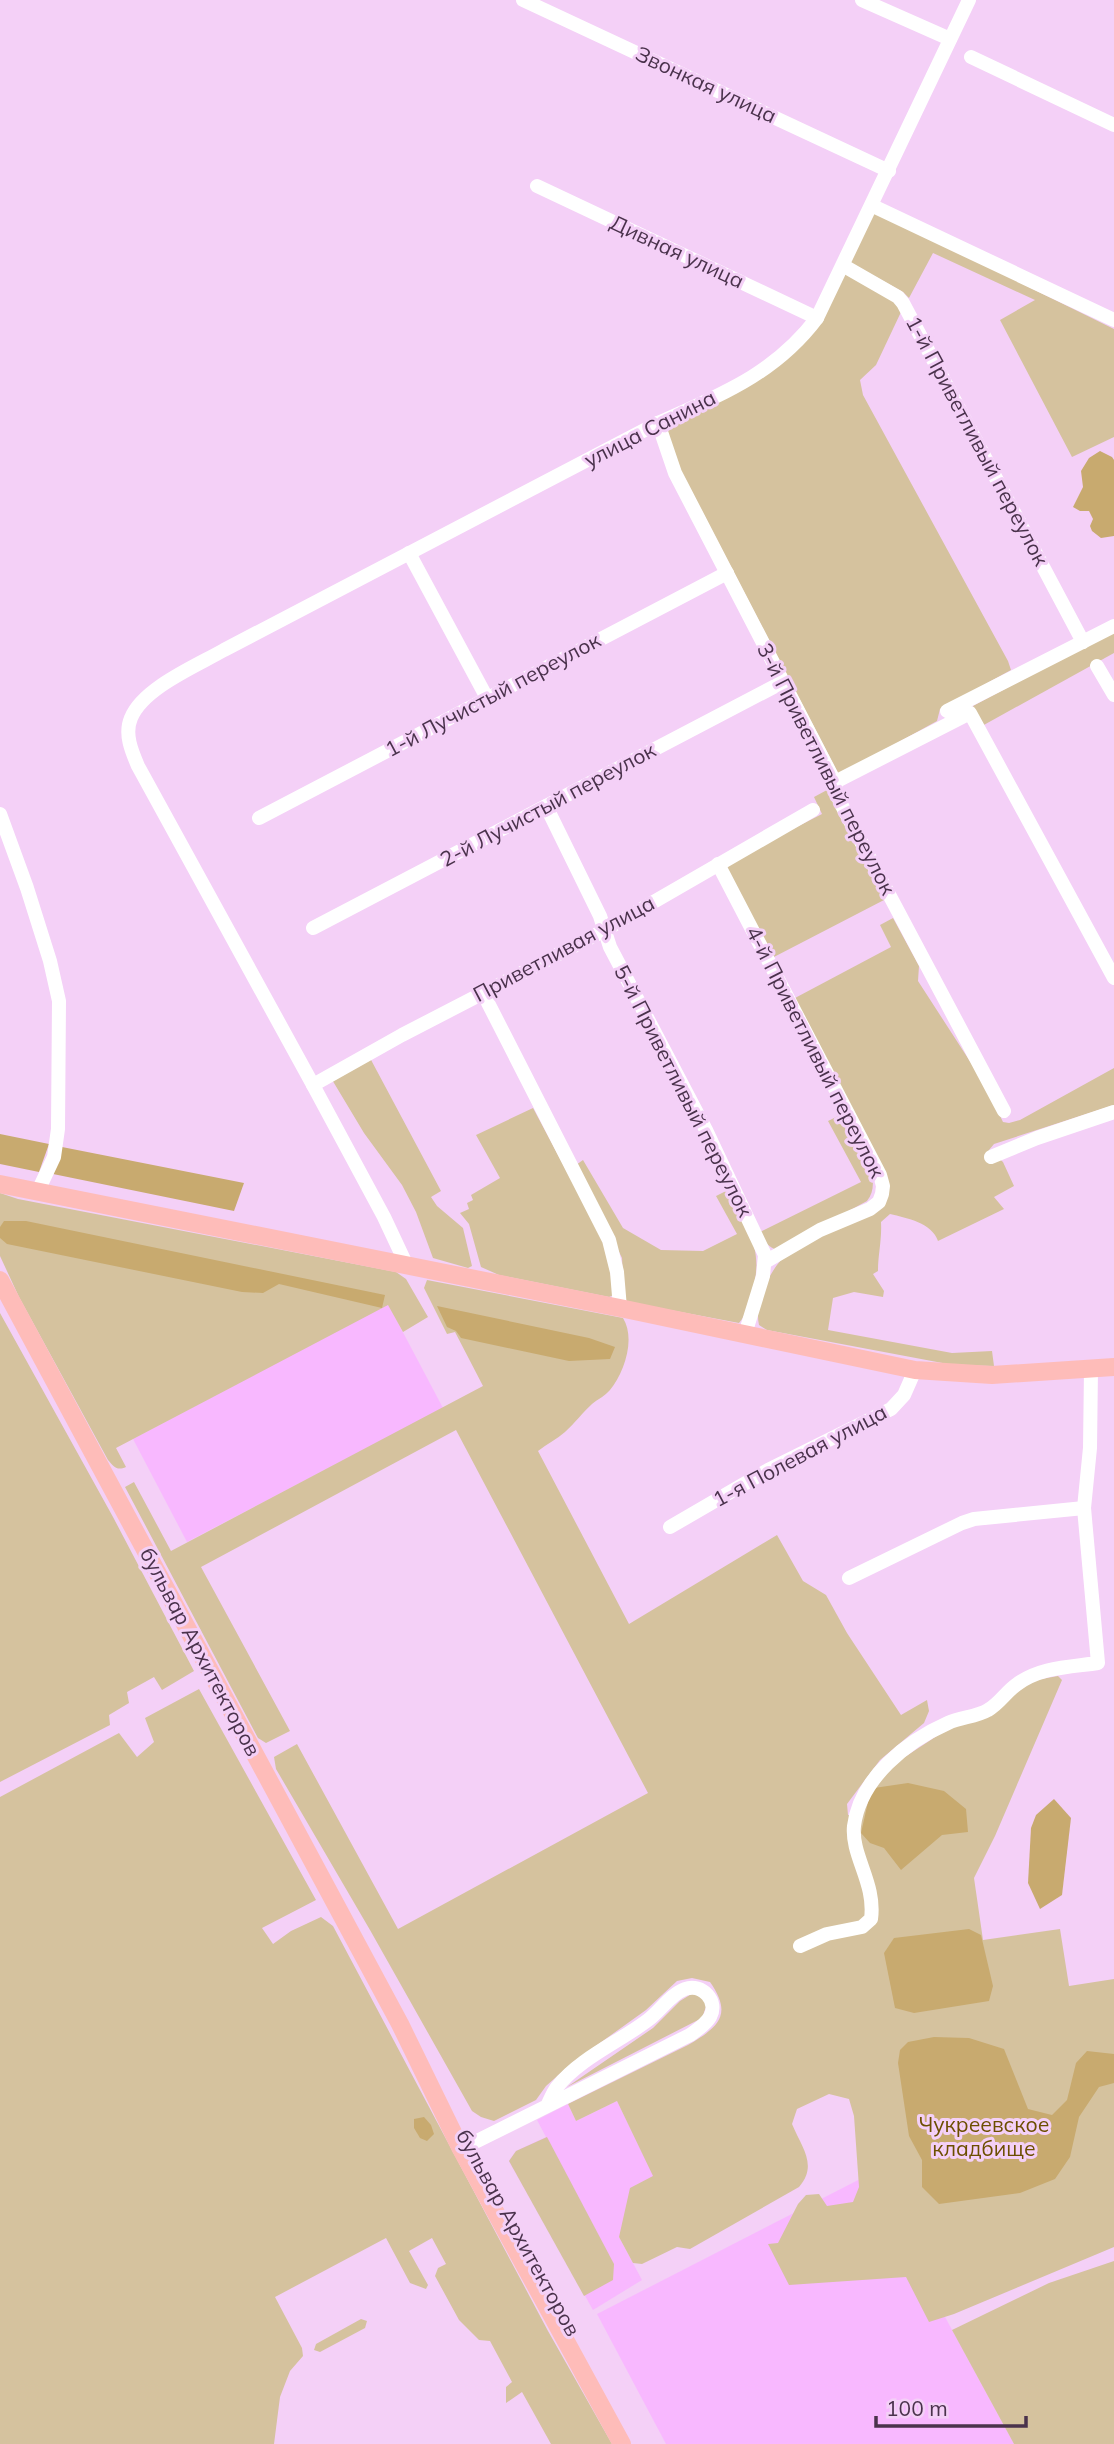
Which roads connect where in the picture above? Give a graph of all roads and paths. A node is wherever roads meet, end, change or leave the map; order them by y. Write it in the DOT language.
graph roads {
  1 [pos="523,0"];
  2 [pos="862,0"];
  3 [pos="969,0"];
  4 [pos="950,39"];
  5 [pos="971,57"];
  6 [pos="1114,125"];
  7 [pos="889,171"];
  8 [pos="537,186"];
  9 [pos="873,206"];
  10 [pos="844,266"];
  11 [pos="817,318"];
  12 [pos="1114,320"];
  13 [pos="658,423"];
  14 [pos="409,554"];
  15 [pos="727,573"];
  16 [pos="1114,626"];
  17 [pos="1083,642"];
  18 [pos="1097,666"];
  19 [pos="783,682"];
  20 [pos="1114,695"];
  21 [pos="487,698"];
  22 [pos="947,711"];
  23 [pos="835,782"];
  24 [pos="546,806"];
  25 [pos="813,810"];
  26 [pos="0,814"];
  27 [pos="259,817"];
  28 [pos="718,864"];
  29 [pos="313,928"];
  30 [pos="605,930"];
  31 [pos="1114,978"];
  32 [pos="483,993"];
  33 [pos="313,1085"];
  34 [pos="1004,1111"];
  35 [pos="1114,1112"];
  36 [pos="991,1157"];
  37 [pos="0,1184"];
  38 [pos="38,1191"];
  39 [pos="765,1262"];
  40 [pos="407,1266"];
  41 [pos="0,1280"];
  42 [pos="620,1308"];
  43 [pos="745,1335"];
  44 [pos="1114,1367"];
  45 [pos="1091,1369"];
  46 [pos="915,1370"];
  47 [pos="1084,1508"];
  48 [pos="670,1528"];
  49 [pos="849,1578"];
  50 [pos="800,1946"];
  51 [pos="547,2106"];
  52 [pos="466,2146"];
  53 [pos="622,2444"];
  54 [pos="633,2444"];
  1 -- 7 [label="street, Звонкая улица"];
  2 -- 4 [label="street"];
  3 -- 4 [label="street, улица Санина"];
  4 -- 7 [label="street, улица Санина"];
  5 -- 6 [label="street"];
  7 -- 9 [label="street, улица Санина"];
  8 -- 11 [label="street, Дивная улица"];
  9 -- 10 [label="street, улица Санина"];
  9 -- 12 [label="street"];
  10 -- 11 [label="street, улица Санина"];
  10 -- 17 [label="street, 1-й Приветливый переулок"];
  11 -- 13 [label="street, улица Санина"];
  13 -- 14 [label="street, улица Санина"];
  13 -- 15 [label="street, 3-й Приветливый переулок"];
  14 -- 21 [label="street"];
  14 -- 33 [label="street, улица Санина"];
  15 -- 19 [label="street, 3-й Приветливый переулок"];
  15 -- 21 [label="street, 1-й Лучистый переулок"];
  16 -- 17 [label="street"];
  17 -- 22 [label="street"];
  18 -- 20 [label="street"];
  19 -- 23 [label="street, 3-й Приветливый переулок"];
  19 -- 24 [label="street, 2-й Лучистый переулок"];
  21 -- 27 [label="street, 1-й Лучистый переулок"];
  23 -- 31 [label="street"];
  23 -- 34 [label="street, 3-й Приветливый переулок"];
  24 -- 29 [label="street, 2-й Лучистый переулок"];
  24 -- 30 [label="street, 5-й Приветливый переулок"];
  25 -- 28 [label="street, Приветливая улица"];
  26 -- 38 [label="street"];
  28 -- 30 [label="street, Приветливая улица"];
  28 -- 39 [label="street, 4-й Приветливый переулок"];
  30 -- 32 [label="street, Приветливая улица"];
  30 -- 39 [label="street, 5-й Приветливый переулок"];
  32 -- 33 [label="street, Приветливая улица"];
  32 -- 42 [label="street"];
  33 -- 40 [label="street, улица Санина"];
  35 -- 36 [label="street"];
  37 -- 38 [label="main road"];
  38 -- 40 [label="main road"];
  39 -- 43 [label="street"];
  40 -- 42 [label="main road"];
  41 -- 52 [label="main road, бульвар Архитекторов"];
  42 -- 43 [label="main road"];
  43 -- 46 [label="main road"];
  44 -- 45 [label="main road"];
  45 -- 46 [label="main road"];
  45 -- 47 [label="street"];
  46 -- 48 [label="street, 1-я Полевая улица"];
  47 -- 49 [label="street"];
  47 -- 50 [label="street"];
  51 -- 51 [label="street"];
  51 -- 52 [label="street"];
  52 -- 53 [label="main road, бульвар Архитекторов"];
  52 -- 54 [label="main road, бульвар Архитекторов"];
}
